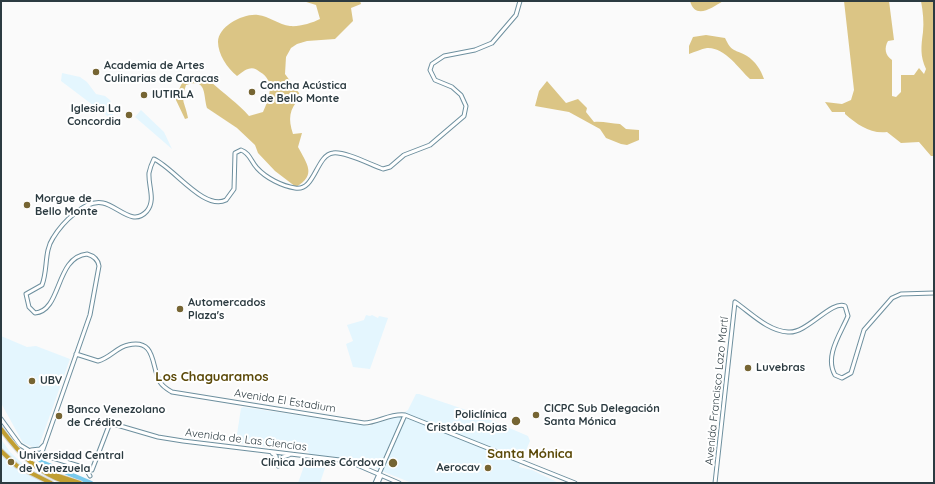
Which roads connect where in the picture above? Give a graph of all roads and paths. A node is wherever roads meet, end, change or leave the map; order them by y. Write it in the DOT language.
graph roads {
  1 [pos="520,1"];
  2 [pos="934,293"];
  3 [pos="76,354"];
  4 [pos="404,416"];
  5 [pos="1,419"];
  6 [pos="1,429"];
  7 [pos="45,444"];
  8 [pos="25,448"];
  9 [pos="1,451"];
  10 [pos="20,452"];
  11 [pos="270,452"];
  12 [pos="289,454"];
  13 [pos="1,455"];
  14 [pos="41,455"];
  15 [pos="95,464"];
  16 [pos="84,467"];
  17 [pos="380,475"];
  18 [pos="90,476"];
  19 [pos="44,483"];
  20 [pos="51,483"];
  21 [pos="69,483"];
  22 [pos="80,483"];
  23 [pos="377,483"];
  24 [pos="399,483"];
  25 [pos="575,483"];
  26 [pos="715,483"];
  1 -- 3 [label="street"];
  2 -- 26 [label="street, Avenida Francisco Lazo Martí"];
  3 -- 4 [label="street, Avenida El Estadium"];
  3 -- 7 [label="street"];
  4 -- 17 [label="street"];
  4 -- 25 [label="street"];
  5 -- 8 [label="street"];
  6 -- 10 [label="highway"];
  7 -- 8 [label="street"];
  7 -- 14 [label="street"];
  8 -- 14 [label="street"];
  9 -- 20 [label="highway"];
  10 -- 21 [label="highway"];
  10 -- 22 [label="highway"];
  11 -- 12 [label="street, Avenida de Las Ciencias"];
  11 -- 12 [label="street"];
  11 -- 15 [label="street, Avenida de Las Ciencias"];
  12 -- 17 [label="street, Avenida de Las Ciencias"];
  13 -- 19 [label="highway"];
  14 -- 16 [label="street"];
  15 -- 16 [label="street"];
  15 -- 16 [label="street"];
  16 -- 18 [label="street"];
  17 -- 23 [label="street"];
  17 -- 24 [label="street, Avenida de Las Ciencias"];
}
